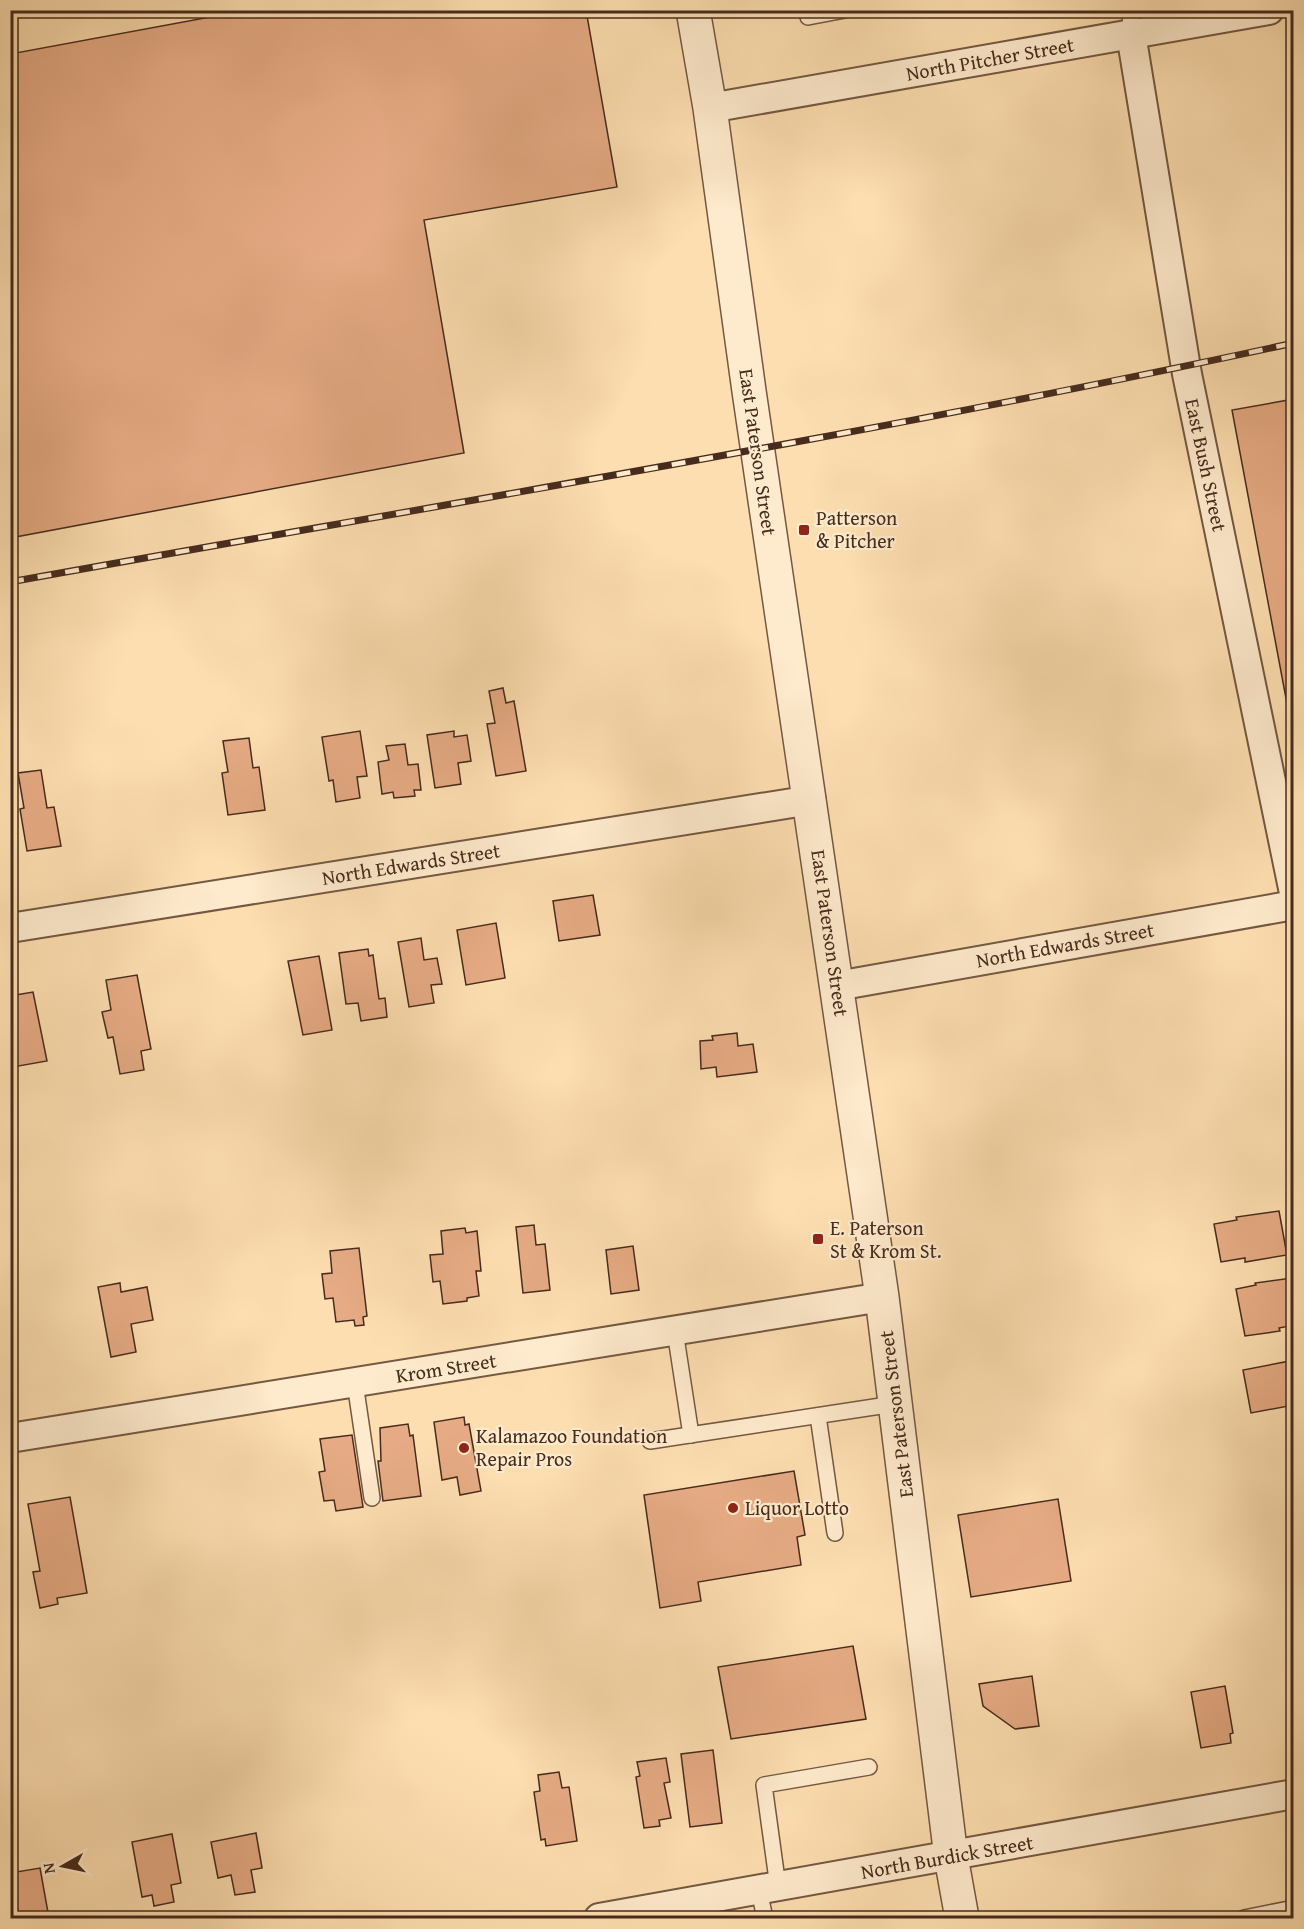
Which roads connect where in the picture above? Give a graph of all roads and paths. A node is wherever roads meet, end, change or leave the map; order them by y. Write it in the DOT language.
graph roads {
  1 [pos="807,10"];
  2 [pos="844,10"];
  3 [pos="1269,10"];
  4 [pos="692,14"];
  5 [pos="1130,22"];
  6 [pos="710,108"];
  7 [pos="811,800"];
  8 [pos="1293,893"];
  9 [pos="1293,905"];
  10 [pos="10,928"];
  11 [pos="837,986"];
  12 [pos="882,1297"];
  13 [pos="675,1331"];
  14 [pos="355,1383"];
  15 [pos="894,1404"];
  16 [pos="818,1416"];
  17 [pos="691,1435"];
  18 [pos="10,1438"];
  19 [pos="650,1441"];
  20 [pos="372,1498"];
  21 [pos="836,1533"];
  22 [pos="868,1767"];
  23 [pos="1293,1794"];
  24 [pos="951,1857"];
  25 [pos="769,1889"];
  26 [pos="1293,1908"];
  27 [pos="657,1914"];
  28 [pos="599,1918"];
  29 [pos="765,1918"];
  30 [pos="962,1918"];
  31 [pos="1241,1918"];
  1 -- 2 [label="lane"];
  3 -- 5 [label="street, North Pitcher Street"];
  4 -- 6 [label="street, East Paterson Street"];
  5 -- 6 [label="street, North Pitcher Street"];
  5 -- 8 [label="street, East Bush Street"];
  6 -- 7 [label="street, East Paterson Street"];
  7 -- 10 [label="street, North Edwards Street"];
  7 -- 11 [label="street, East Paterson Street"];
  9 -- 11 [label="street, North Edwards Street"];
  11 -- 12 [label="street, East Paterson Street"];
  12 -- 13 [label="street, Krom Street"];
  12 -- 15 [label="street, East Paterson Street"];
  13 -- 14 [label="street, Krom Street"];
  13 -- 17 [label="lane"];
  14 -- 18 [label="street, Krom Street"];
  14 -- 20 [label="lane"];
  15 -- 16 [label="lane"];
  15 -- 24 [label="street, East Paterson Street"];
  16 -- 17 [label="lane"];
  16 -- 21 [label="lane"];
  17 -- 19 [label="lane"];
  22 -- 25 [label="lane"];
  23 -- 24 [label="street, North Burdick Street"];
  24 -- 25 [label="street, North Burdick Street"];
  24 -- 30 [label="street, East Paterson Street"];
  25 -- 27 [label="street, North Burdick Street"];
  25 -- 29 [label="lane"];
  26 -- 31 [label="lane"];
  27 -- 28 [label="street, North Burdick Street"];
}
